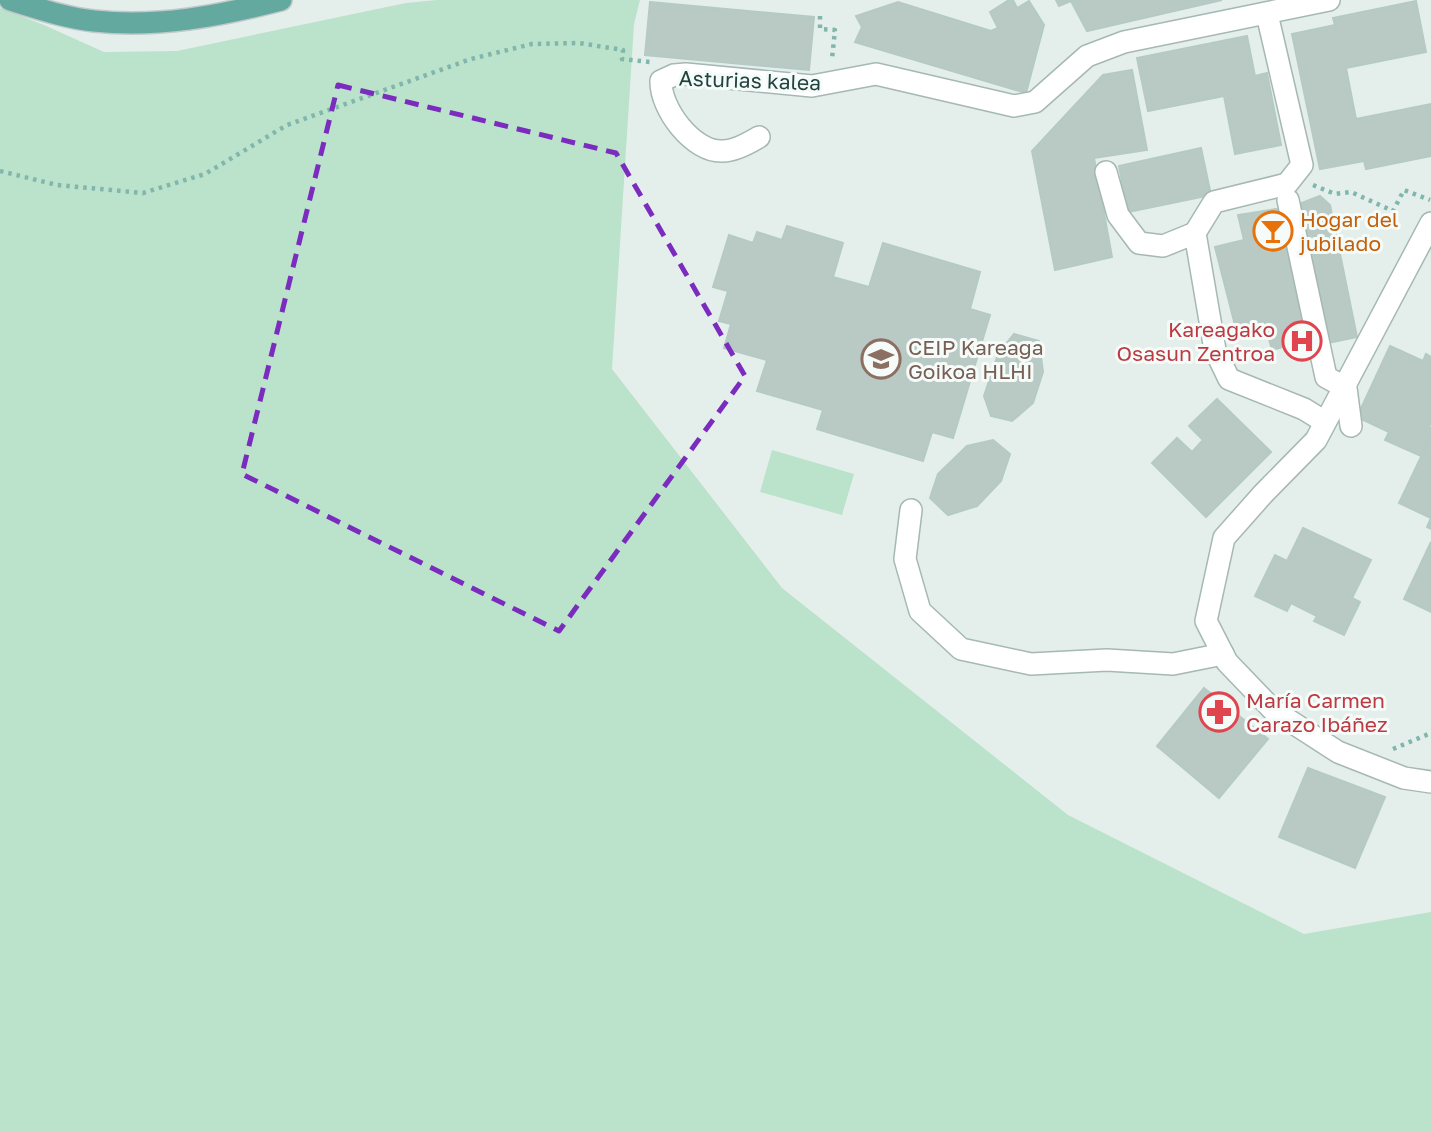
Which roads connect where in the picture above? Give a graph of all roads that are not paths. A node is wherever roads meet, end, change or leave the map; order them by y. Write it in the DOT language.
graph roads {
  1 [pos="10,0"];
  2 [pos="281,0"];
  3 [pos="1329,0"];
  4 [pos="1267,14"];
  5 [pos="759,136"];
  6 [pos="1107,172"];
  7 [pos="1288,200"];
  8 [pos="1431,223"];
  9 [pos="1195,233"];
  10 [pos="1346,388"];
  11 [pos="1325,422"];
  12 [pos="1351,426"];
  13 [pos="911,510"];
  14 [pos="1223,654"];
  15 [pos="1431,782"];
  1 -- 2 [label="main road"];
  3 -- 4 [label="street, Asturias kalea"];
  4 -- 5 [label="street, Asturias kalea"];
  4 -- 9 [label="street"];
  6 -- 9 [label="street"];
  7 -- 10 [label="street"];
  8 -- 10 [label="street"];
  9 -- 11 [label="street"];
  10 -- 11 [label="street"];
  10 -- 12 [label="street"];
  11 -- 14 [label="street"];
  13 -- 14 [label="street"];
  14 -- 15 [label="street"];
}
